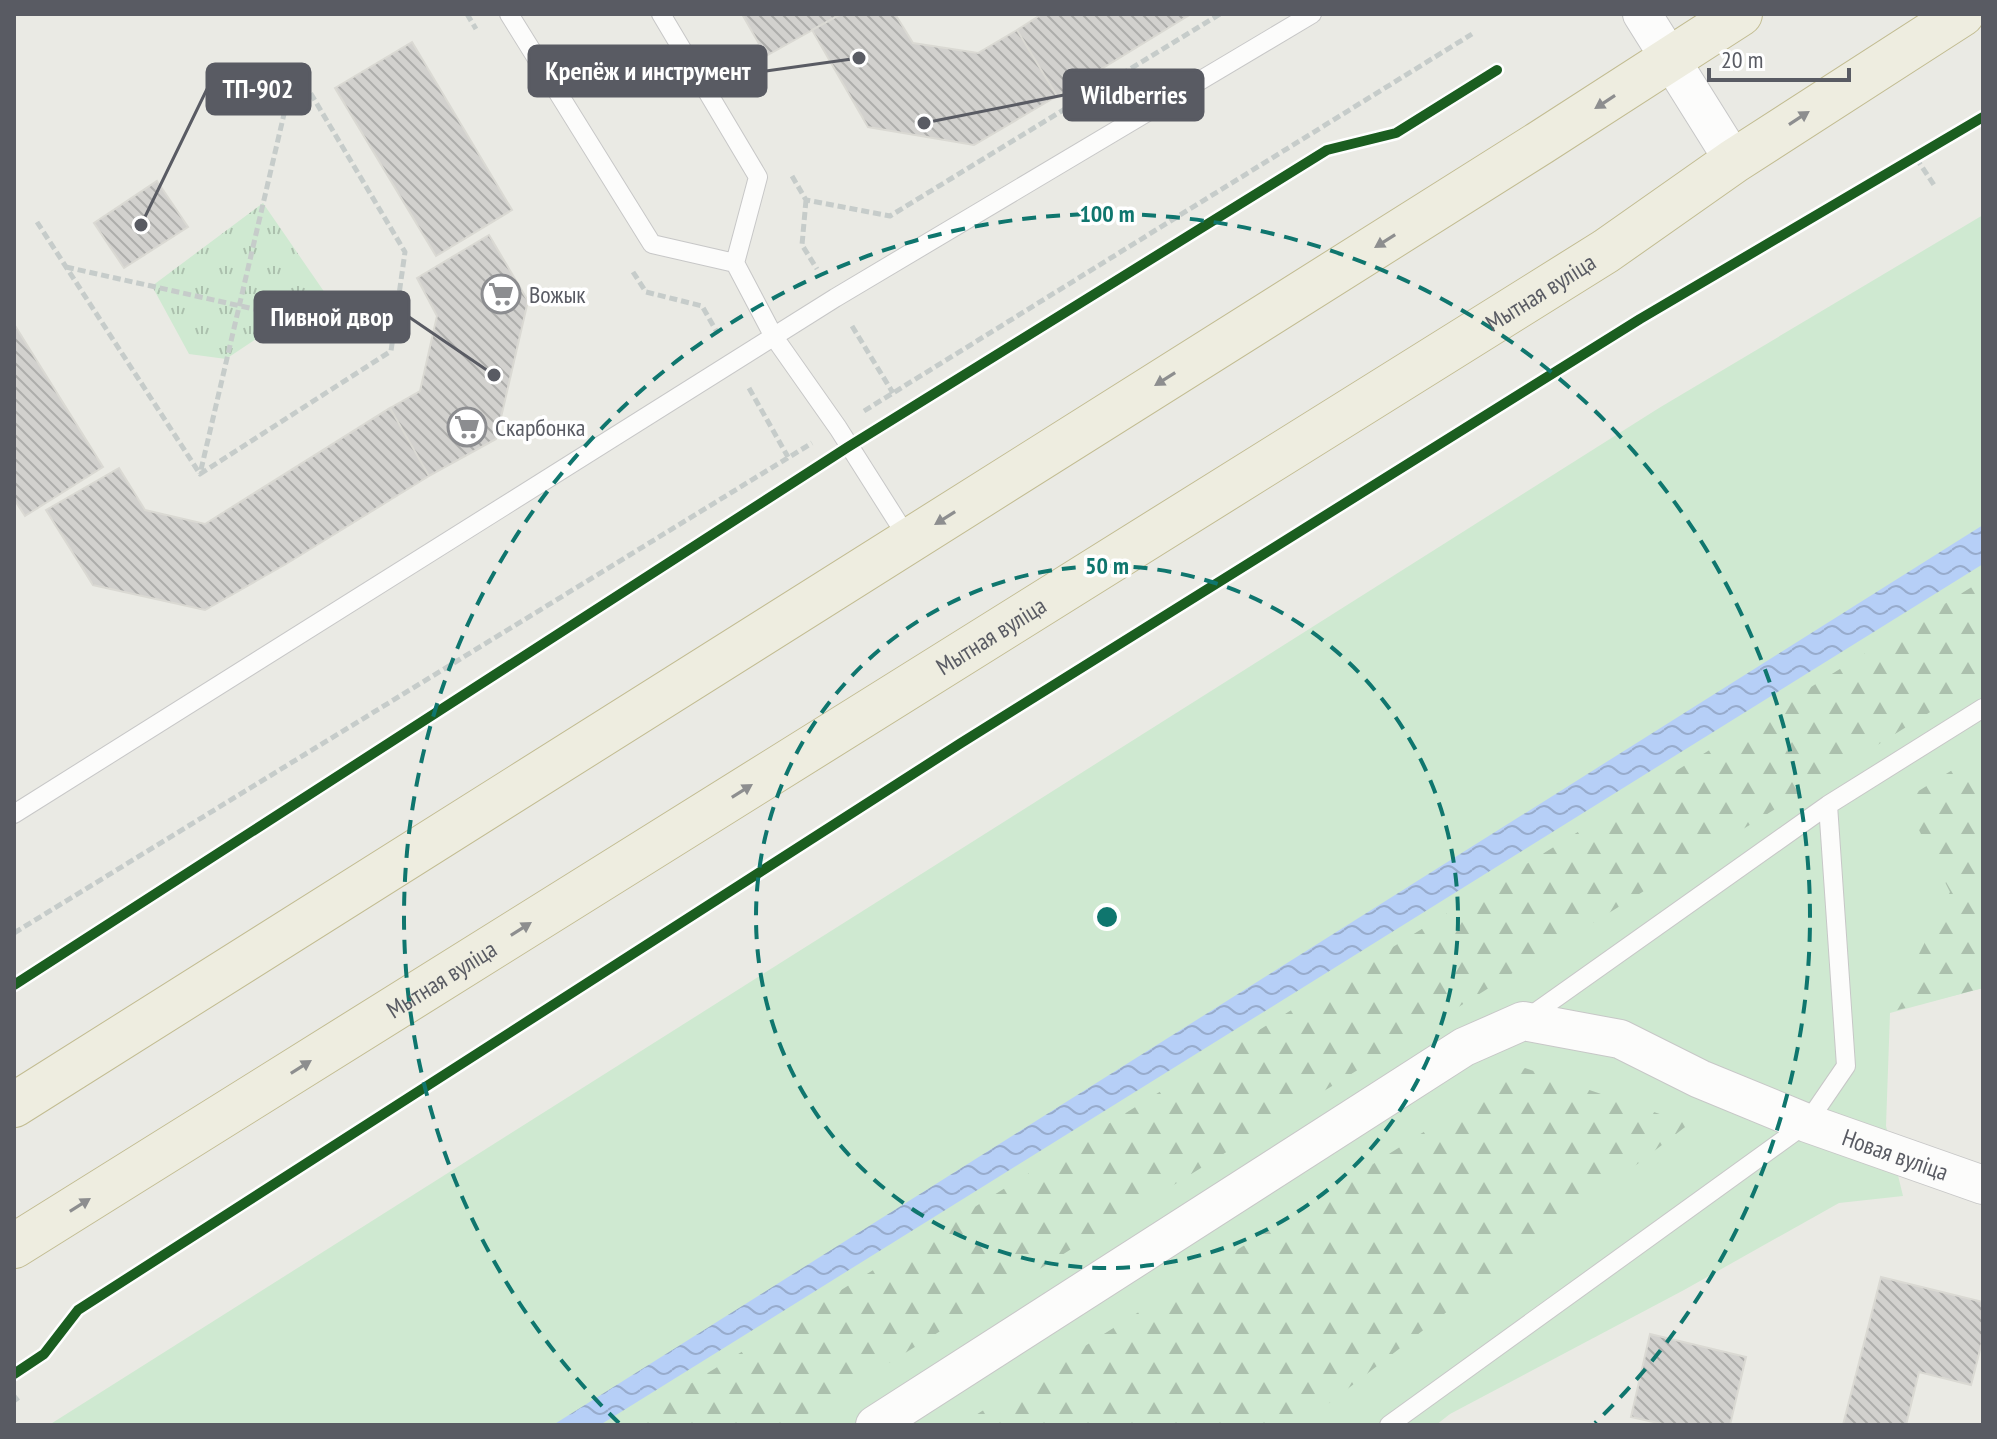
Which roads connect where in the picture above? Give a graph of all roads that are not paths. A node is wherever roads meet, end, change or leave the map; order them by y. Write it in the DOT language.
graph roads {
  1 [pos="509,14"];
  2 [pos="661,14"];
  3 [pos="1312,14"];
  4 [pos="1642,14"];
  5 [pos="1740,14"];
  6 [pos="1962,14"];
  7 [pos="1670,60"];
  8 [pos="1734,161"];
  9 [pos="735,263"];
  10 [pos="774,337"];
  11 [pos="909,540"];
  12 [pos="1983,708"];
  13 [pos="1828,805"];
  14 [pos="14,814"];
  15 [pos="1523,1021"];
  16 [pos="14,1105"];
  17 [pos="1807,1123"];
  18 [pos="1983,1185"];
  19 [pos="14,1246"];
  20 [pos="875,1425"];
  21 [pos="1389,1425"];
  1 -- 9 [label="lane"];
  2 -- 9 [label="lane"];
  3 -- 10 [label="lane"];
  4 -- 7 [label="street"];
  5 -- 7 [label="highway"];
  8 -- 6 [label="highway, Мытная вуліца, one-way"];
  7 -- 8 [label="street"];
  7 -- 11 [label="highway, one-way"];
  19 -- 8 [label="highway, Мытная вуліца, one-way"];
  9 -- 10 [label="lane"];
  10 -- 11 [label="lane"];
  10 -- 14 [label="lane"];
  11 -- 16 [label="highway"];
  12 -- 13 [label="lane"];
  13 -- 15 [label="lane"];
  13 -- 17 [label="lane"];
  15 -- 17 [label="street, Новая вуліца"];
  15 -- 20 [label="street"];
  17 -- 18 [label="street, Новая вуліца"];
  17 -- 21 [label="lane"];
}
